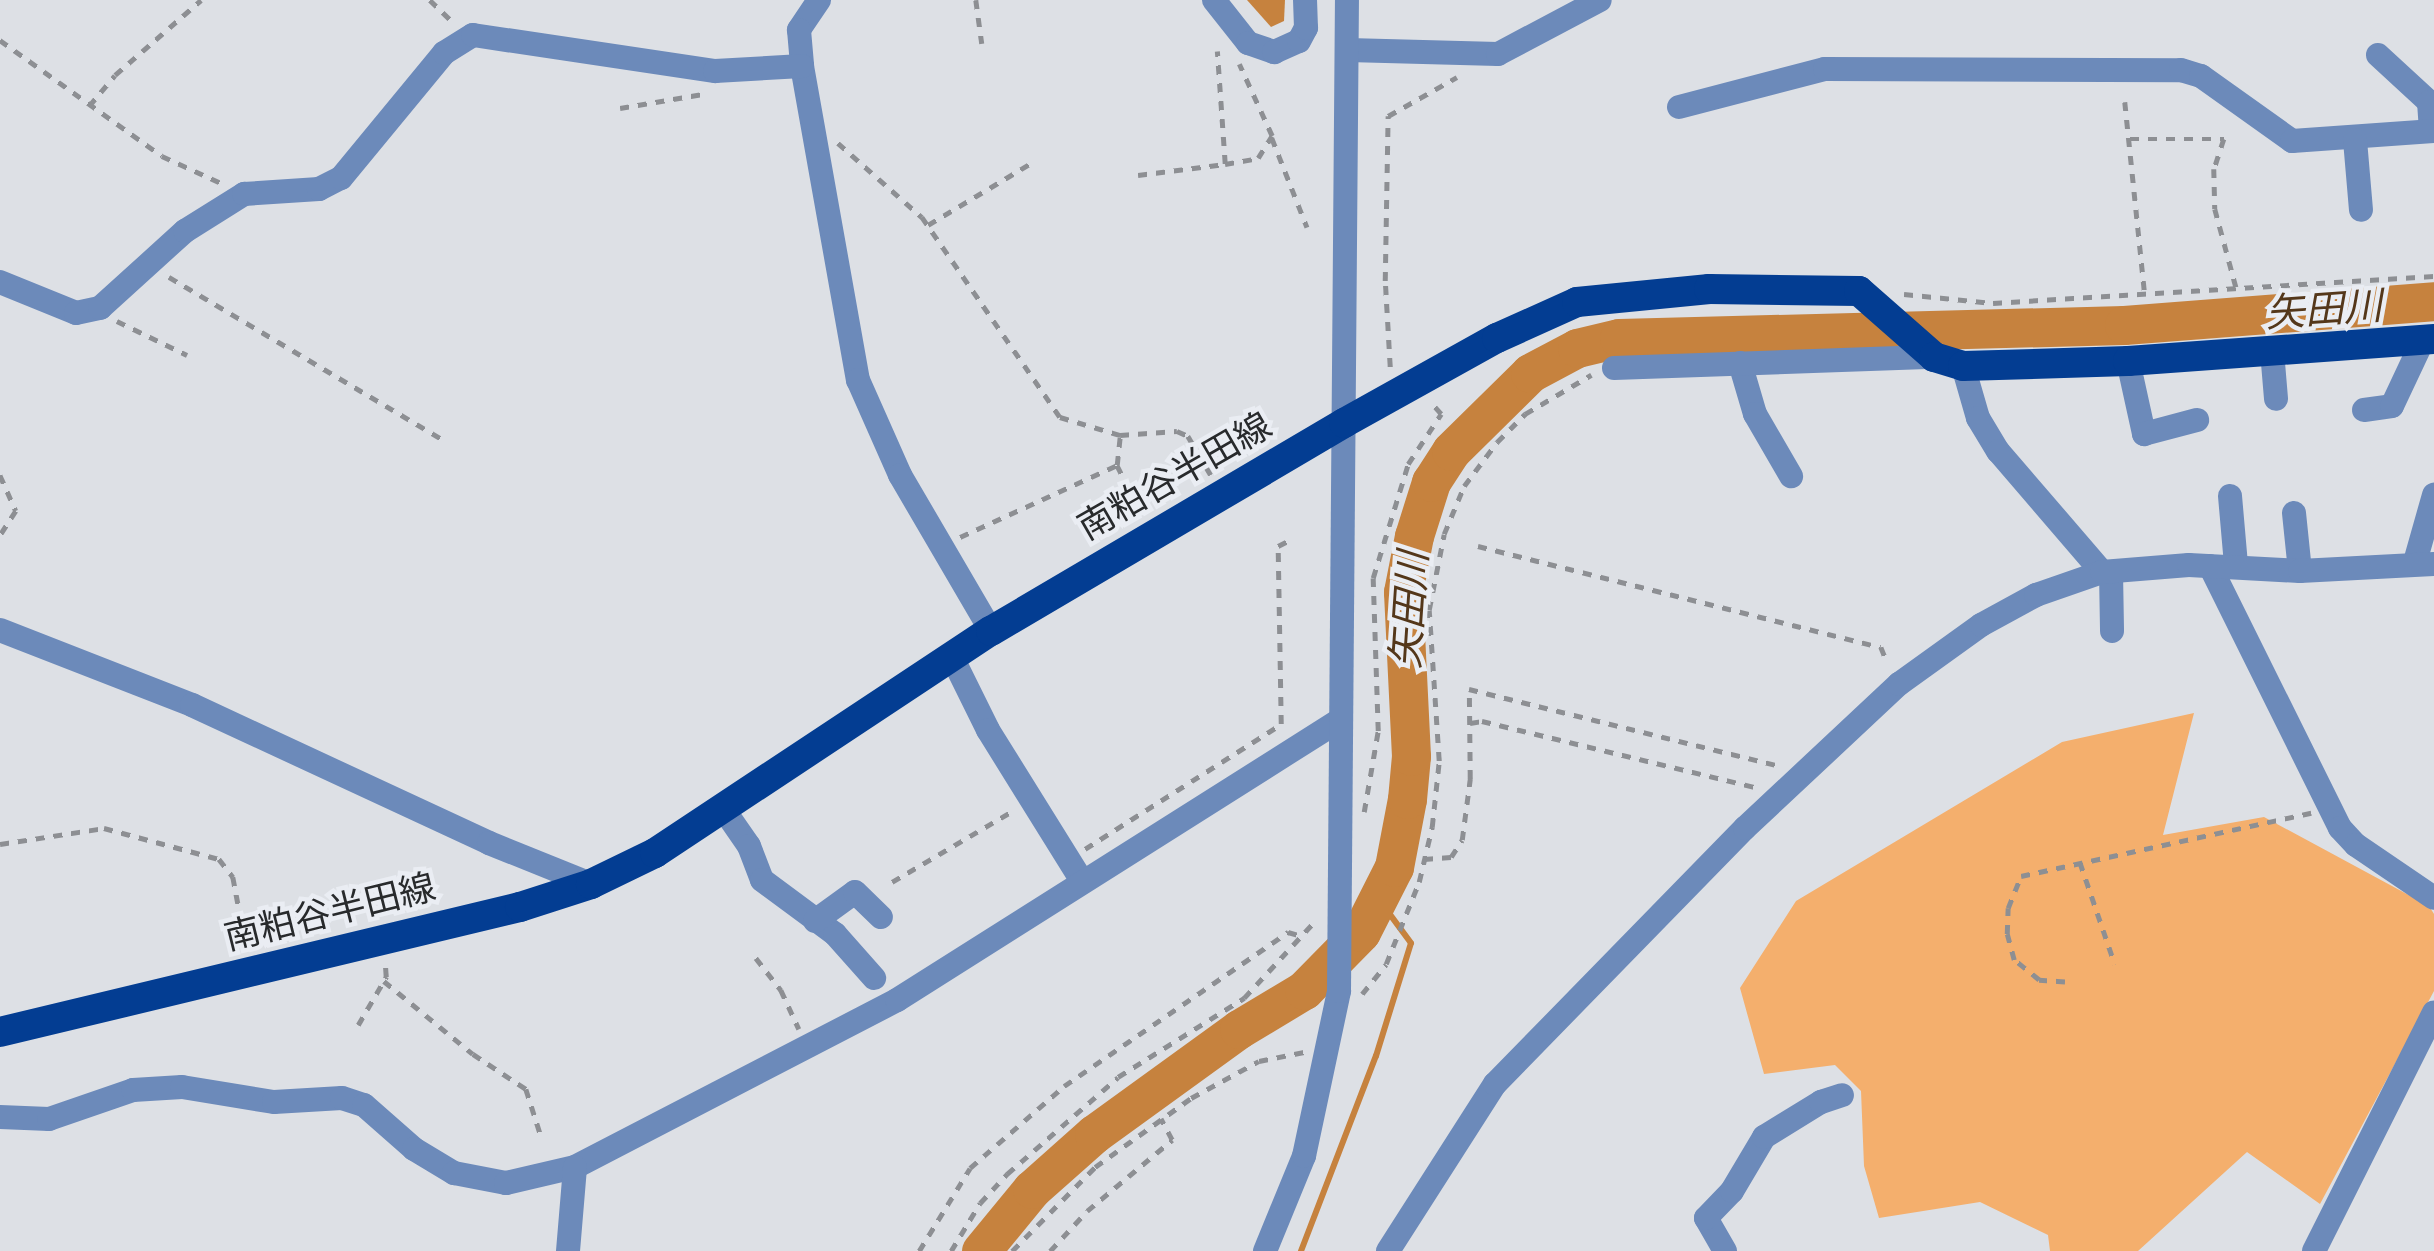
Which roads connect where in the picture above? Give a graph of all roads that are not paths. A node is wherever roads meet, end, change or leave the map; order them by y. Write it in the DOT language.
graph roads {
  1 [pos="819,0"];
  2 [pos="1214,0"];
  3 [pos="1305,0"];
  4 [pos="1347,0"];
  5 [pos="1600,0"];
  6 [pos="1348,50"];
  7 [pos="2378,56"];
  8 [pos="802,66"];
  9 [pos="2431,102"];
  10 [pos="1679,106"];
  11 [pos="2433,130"];
  12 [pos="2355,140"];
  13 [pos="2361,210"];
  14 [pos="0,282"];
  15 [pos="2428,339"];
  16 [pos="2272,351"];
  17 [pos="1948,361"];
  18 [pos="2128,361"];
  19 [pos="1740,363"];
  20 [pos="1614,368"];
  21 [pos="2276,399"];
  22 [pos="2364,410"];
  23 [pos="2197,420"];
  24 [pos="1344,423"];
  25 [pos="1791,476"];
  26 [pos="2434,495"];
  27 [pos="2230,496"];
  28 [pos="2294,514"];
  29 [pos="2424,563"];
  30 [pos="2210,566"];
  31 [pos="2236,566"];
  32 [pos="2300,571"];
  33 [pos="2106,572"];
  34 [pos="0,630"];
  35 [pos="991,631"];
  36 [pos="2112,631"];
  37 [pos="952,657"];
  38 [pos="1340,720"];
  39 [pos="722,806"];
  40 [pos="1076,870"];
  41 [pos="591,884"];
  42 [pos="2432,893"];
  43 [pos="881,917"];
  44 [pos="815,921"];
  45 [pos="874,978"];
  46 [pos="2434,1012"];
  47 [pos="0,1032"];
  48 [pos="1842,1095"];
  49 [pos="0,1117"];
  50 [pos="575,1167"];
  51 [pos="568,1251"];
  52 [pos="1265,1251"];
  53 [pos="1388,1251"];
  54 [pos="1725,1251"];
  55 [pos="2314,1251"];
  1 -- 8 [label="street"];
  2 -- 3 [label="street"];
  4 -- 6 [label="street"];
  5 -- 6 [label="street"];
  6 -- 24 [label="street"];
  7 -- 9 [label="street"];
  8 -- 14 [label="street"];
  8 -- 35 [label="street"];
  9 -- 11 [label="street"];
  10 -- 12 [label="street"];
  11 -- 12 [label="street"];
  12 -- 13 [label="street"];
  15 -- 16 [label="main road"];
  15 -- 22 [label="street"];
  16 -- 18 [label="main road"];
  16 -- 21 [label="street"];
  17 -- 18 [label="main road"];
  17 -- 19 [label="street"];
  17 -- 24 [label="main road, 南粕谷半田線"];
  17 -- 33 [label="street"];
  18 -- 23 [label="street"];
  19 -- 20 [label="street"];
  19 -- 25 [label="street"];
  24 -- 35 [label="main road, 南粕谷半田線"];
  24 -- 38 [label="street"];
  26 -- 29 [label="street"];
  27 -- 31 [label="street"];
  28 -- 32 [label="street"];
  29 -- 32 [label="street"];
  30 -- 31 [label="street"];
  30 -- 33 [label="street"];
  30 -- 42 [label="street"];
  31 -- 32 [label="street"];
  33 -- 36 [label="street"];
  33 -- 53 [label="street"];
  34 -- 41 [label="street"];
  35 -- 37 [label="main road, 南粕谷半田線"];
  37 -- 39 [label="main road, 南粕谷半田線"];
  37 -- 40 [label="street"];
  38 -- 40 [label="street"];
  38 -- 52 [label="street"];
  39 -- 41 [label="main road, 南粕谷半田線"];
  39 -- 44 [label="street"];
  40 -- 50 [label="street"];
  41 -- 47 [label="main road, 南粕谷半田線"];
  43 -- 44 [label="street"];
  44 -- 45 [label="street"];
  46 -- 55 [label="street"];
  48 -- 54 [label="street"];
  49 -- 50 [label="street"];
  50 -- 51 [label="street"];
}
